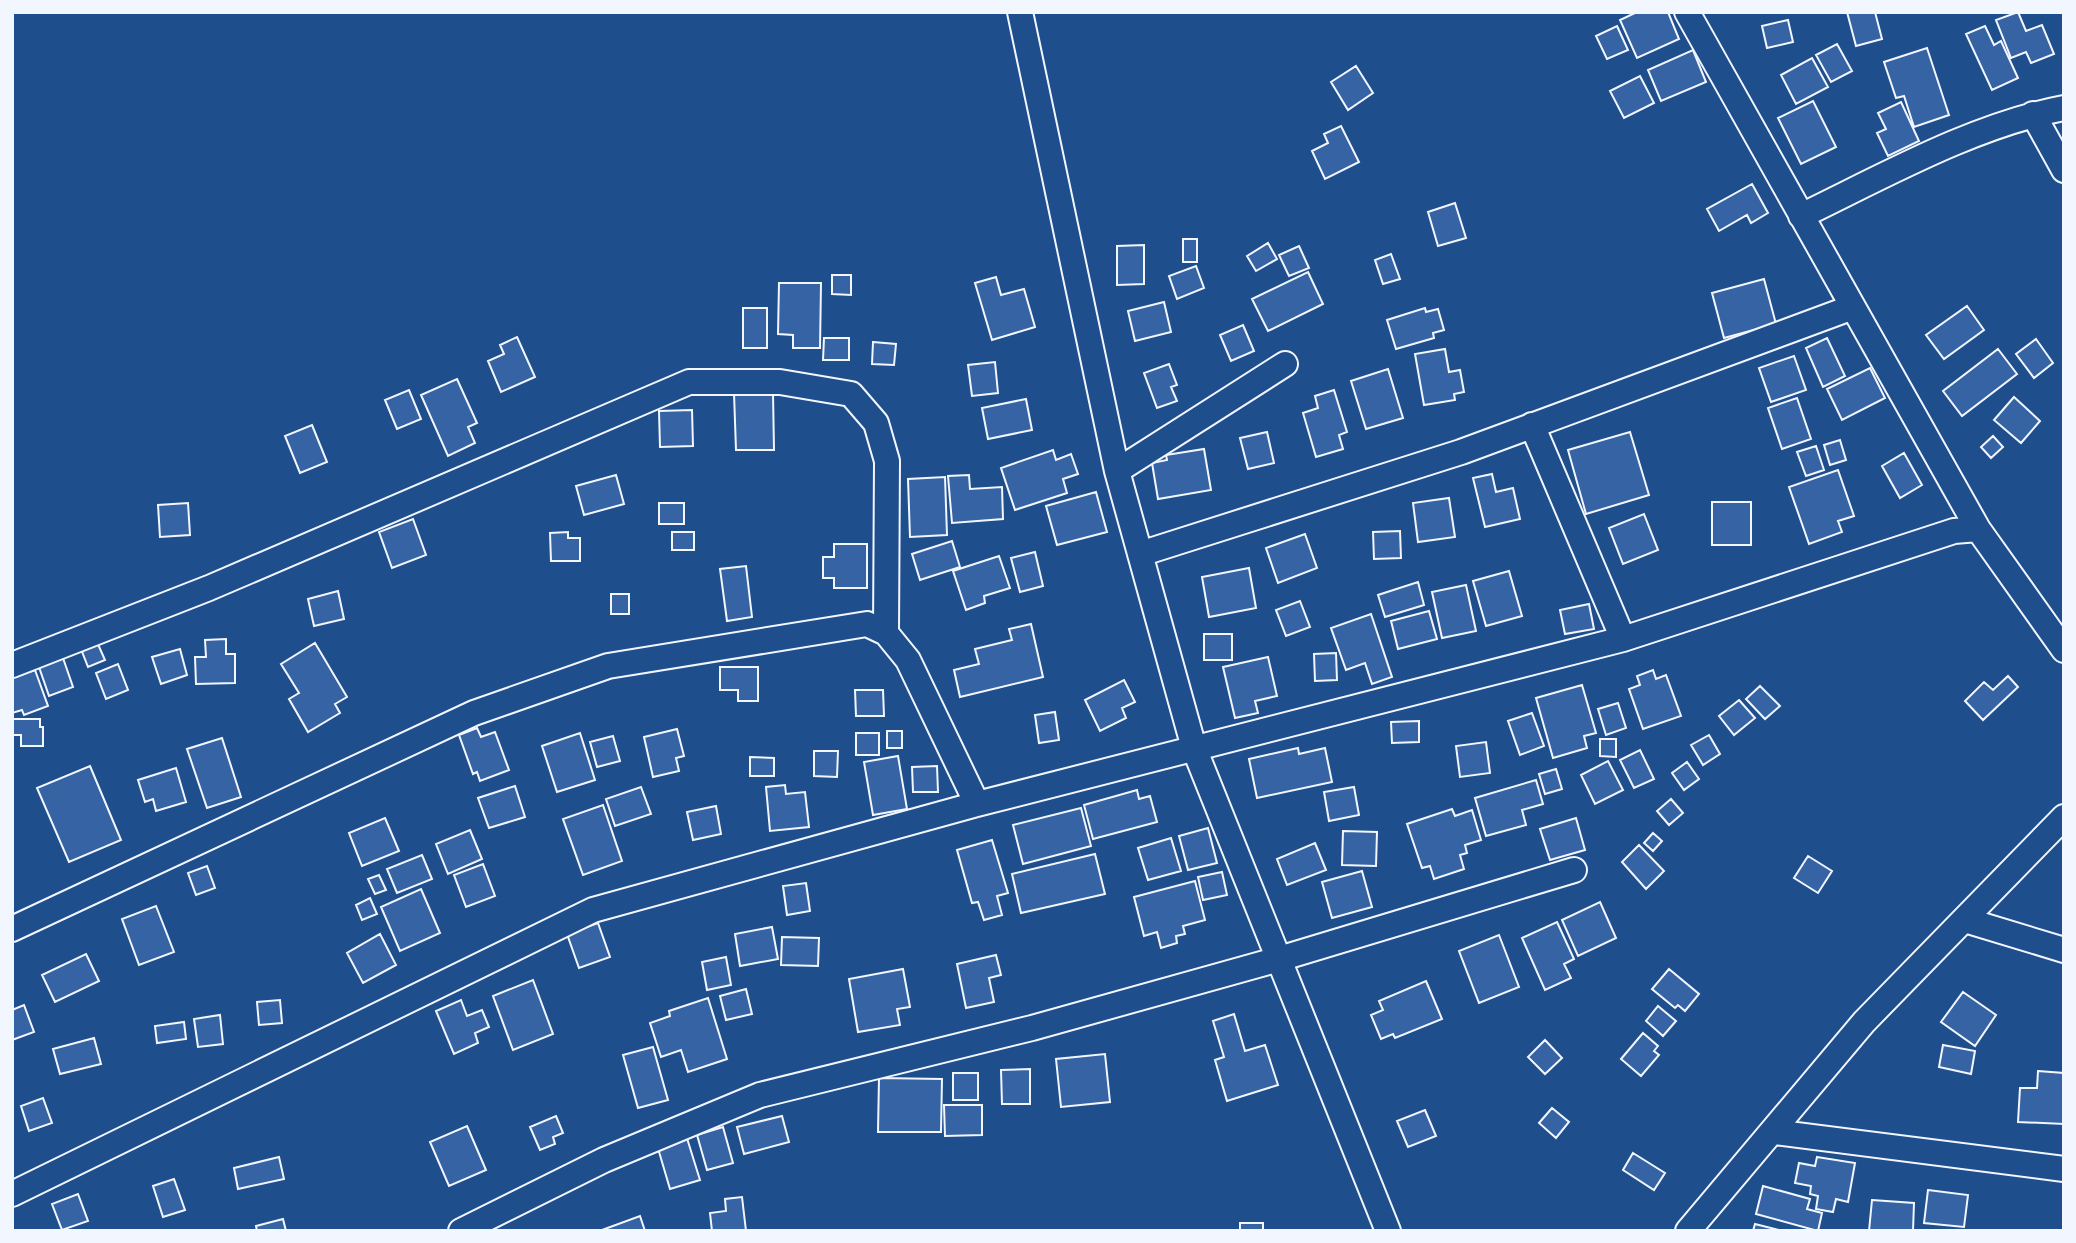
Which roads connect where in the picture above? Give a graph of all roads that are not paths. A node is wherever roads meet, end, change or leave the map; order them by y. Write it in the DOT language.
graph roads {
  1 [pos="1020,12"];
  2 [pos="1687,12"];
  3 [pos="2064,108"];
  4 [pos="2033,114"];
  5 [pos="2064,170"];
  6 [pos="1801,216"];
  7 [pos="1853,307"];
  8 [pos="1285,365"];
  9 [pos="1532,425"];
  10 [pos="1117,471"];
  11 [pos="1978,529"];
  12 [pos="1140,554"];
  13 [pos="886,633"];
  14 [pos="1623,639"];
  15 [pos="2064,650"];
  16 [pos="12,665"];
  17 [pos="1194,748"];
  18 [pos="977,804"];
  19 [pos="2064,817"];
  20 [pos="1574,870"];
  21 [pos="1965,920"];
  22 [pos="12,929"];
  23 [pos="2064,950"];
  24 [pos="1279,960"];
  25 [pos="1774,1132"];
  26 [pos="2064,1170"];
  27 [pos="12,1194"];
  28 [pos="461,1231"];
  29 [pos="1388,1231"];
  30 [pos="1688,1231"];
  1 -- 10 [label="street"];
  2 -- 6 [label="street"];
  3 -- 4 [label="street"];
  4 -- 5 [label="street"];
  4 -- 6 [label="street"];
  6 -- 7 [label="street"];
  7 -- 9 [label="street"];
  7 -- 11 [label="street"];
  8 -- 10 [label="street"];
  9 -- 12 [label="street"];
  9 -- 14 [label="street"];
  10 -- 12 [label="street"];
  11 -- 14 [label="street"];
  11 -- 15 [label="street"];
  12 -- 17 [label="street"];
  13 -- 16 [label="street"];
  13 -- 18 [label="street"];
  13 -- 22 [label="street"];
  14 -- 17 [label="street"];
  17 -- 18 [label="street"];
  17 -- 24 [label="street"];
  18 -- 27 [label="street"];
  19 -- 21 [label="street"];
  20 -- 24 [label="street"];
  21 -- 23 [label="street"];
  21 -- 25 [label="street"];
  24 -- 28 [label="street"];
  24 -- 29 [label="street"];
  25 -- 26 [label="street"];
  25 -- 30 [label="street"];
}
